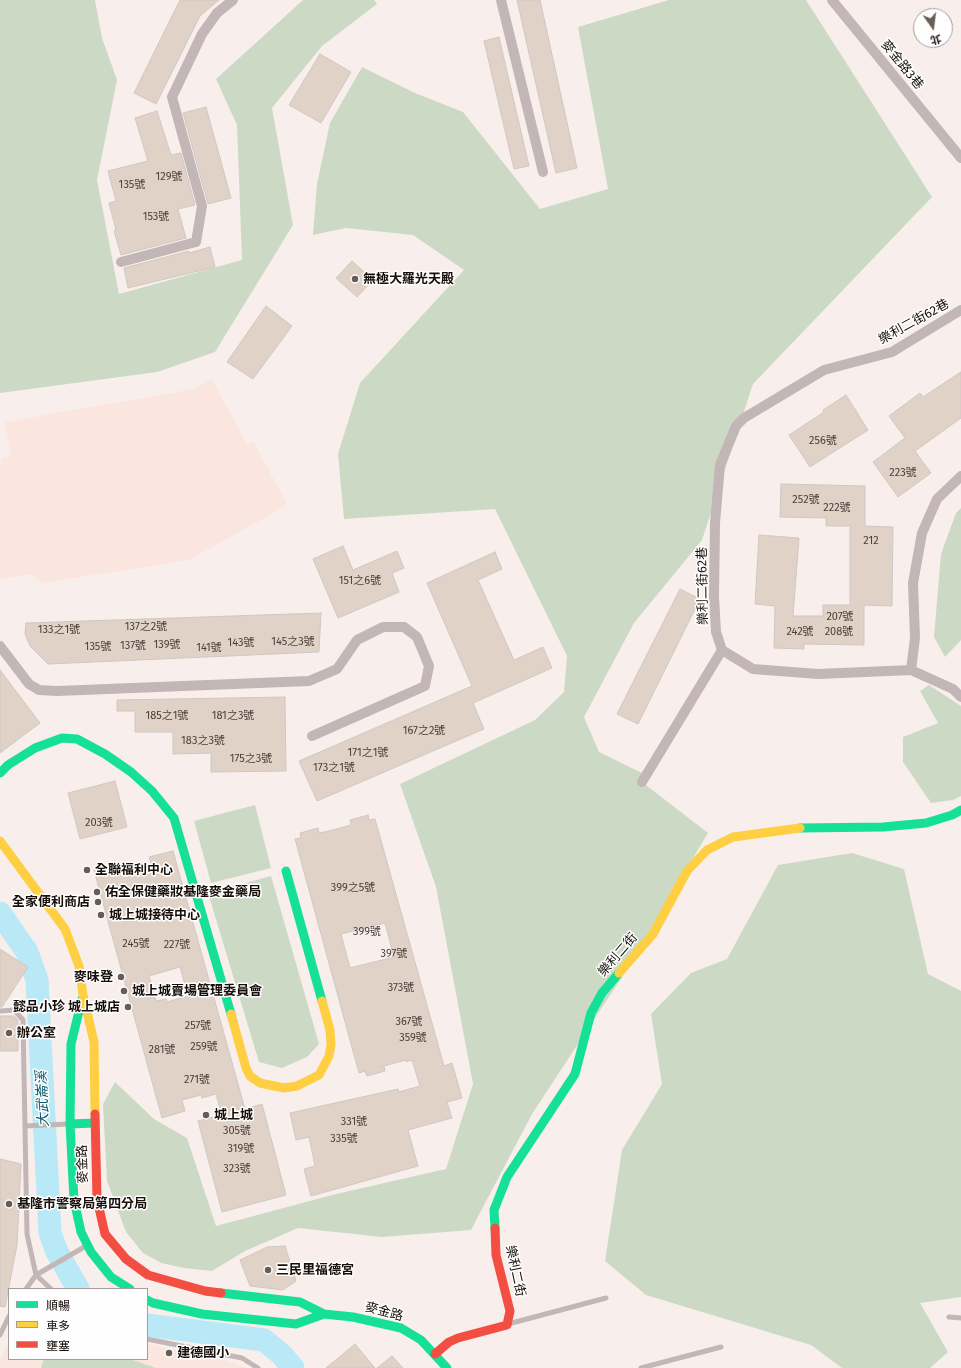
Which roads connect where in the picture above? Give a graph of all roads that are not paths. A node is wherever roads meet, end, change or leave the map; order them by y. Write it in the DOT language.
graph roads {
  1 [pos="233,0"];
  2 [pos="501,0"];
  3 [pos="832,0"];
  4 [pos="961,158"];
  5 [pos="543,172"];
  6 [pos="121,262"];
  7 [pos="961,310"];
  8 [pos="961,476"];
  9 [pos="0,646"];
  10 [pos="722,650"];
  11 [pos="911,670"];
  12 [pos="961,697"];
  13 [pos="312,736"];
  14 [pos="0,773"];
  15 [pos="642,782"];
  16 [pos="961,810"];
  17 [pos="0,841"];
  18 [pos="286,871"];
  19 [pos="83,995"];
  20 [pos="0,1011"];
  21 [pos="95,1123"];
  22 [pos="70,1124"];
  23 [pos="25,1126"];
  24 [pos="83,1248"];
  25 [pos="36,1275"];
  26 [pos="27,1288"];
  27 [pos="50,1288"];
  28 [pos="128,1288"];
  29 [pos="606,1298"];
  30 [pos="148,1300"];
  31 [pos="324,1314"];
  32 [pos="949,1317"];
  33 [pos="8,1318"];
  34 [pos="961,1318"];
  35 [pos="507,1325"];
  36 [pos="0,1335"];
  37 [pos="148,1339"];
  38 [pos="721,1346"];
  39 [pos="435,1354"];
  40 [pos="258,1368"];
  41 [pos="447,1368"];
  42 [pos="641,1368"];
  1 -- 6 [label="street"];
  2 -- 5 [label="street"];
  3 -- 4 [label="street, 麥金路3巷"];
  7 -- 10 [label="street, 樂利二街62巷"];
  8 -- 11 [label="street"];
  9 -- 13 [label="street"];
  10 -- 11 [label="street"];
  10 -- 15 [label="street"];
  11 -- 12 [label="street"];
  14 -- 18 [label="street"];
  16 -- 35 [label="street, 樂利二街"];
  17 -- 19 [label="street, 麥金路"];
  19 -- 21 [label="street, 麥金路"];
  19 -- 22 [label="street, 麥金路"];
  20 -- 23 [label="lane"];
  21 -- 22 [label="street"];
  21 -- 31 [label="street, 麥金路"];
  22 -- 23 [label="lane"];
  22 -- 24 [label="street, 麥金路"];
  23 -- 25 [label="lane"];
  24 -- 25 [label="lane"];
  24 -- 28 [label="street, 麥金路"];
  25 -- 26 [label="lane"];
  25 -- 27 [label="lane"];
  29 -- 35 [label="lane"];
  30 -- 31 [label="street, 麥金路"];
  31 -- 39 [label="street, 麥金路"];
  32 -- 34 [label="lane"];
  33 -- 36 [label="lane"];
  35 -- 39 [label="street"];
  37 -- 40 [label="lane"];
  38 -- 42 [label="lane"];
  39 -- 41 [label="street, 麥金路"];
}
